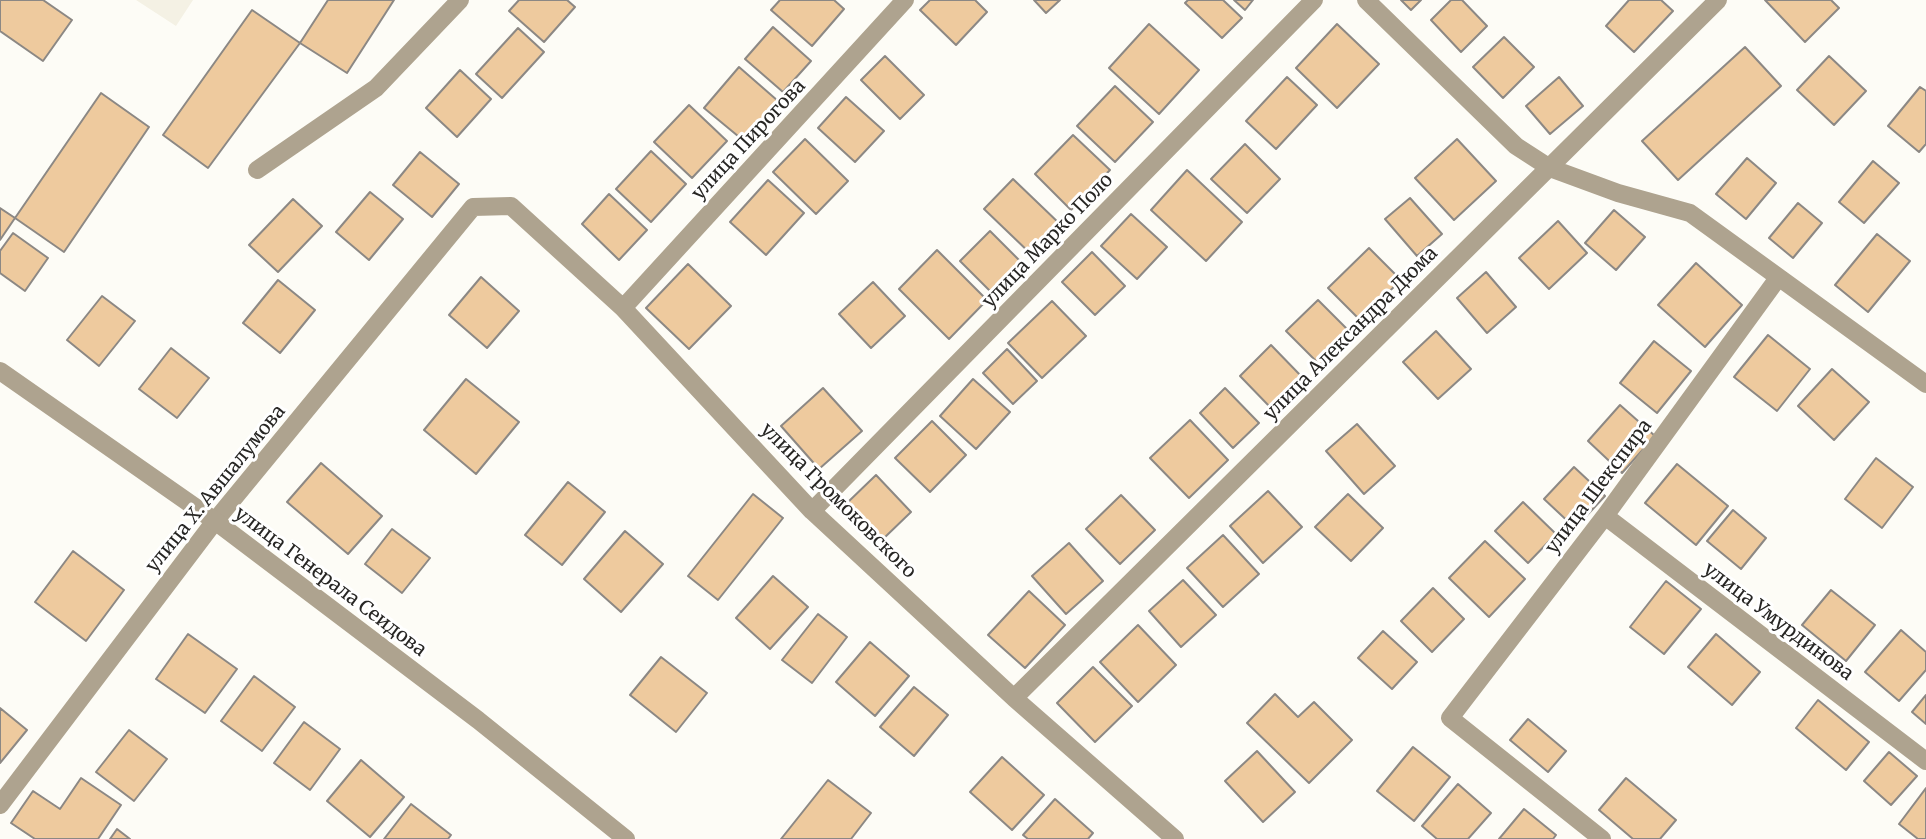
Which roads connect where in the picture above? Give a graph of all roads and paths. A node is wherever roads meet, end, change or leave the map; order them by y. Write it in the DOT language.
graph roads {
  1 [pos="460,0"];
  2 [pos="905,0"];
  3 [pos="1314,0"];
  4 [pos="1366,0"];
  5 [pos="1718,0"];
  6 [pos="1550,168"];
  7 [pos="257,170"];
  8 [pos="473,208"];
  9 [pos="1778,278"];
  10 [pos="623,307"];
  11 [pos="0,371"];
  12 [pos="1926,384"];
  13 [pos="812,511"];
  14 [pos="1605,516"];
  15 [pos="215,521"];
  16 [pos="1014,698"];
  17 [pos="1926,761"];
  18 [pos="0,805"];
  19 [pos="626,839"];
  20 [pos="1175,839"];
  21 [pos="1602,839"];
  1 -- 7 [label="street"];
  2 -- 10 [label="street, улица Пирогова"];
  3 -- 13 [label="street, улица Марко Поло"];
  4 -- 6 [label="street"];
  5 -- 6 [label="street, улица Александра Дюма"];
  6 -- 9 [label="street"];
  6 -- 16 [label="street, улица Александра Дюма"];
  8 -- 10 [label="street, улица Громоковского"];
  8 -- 15 [label="street, улица Х. Авшалумова"];
  9 -- 12 [label="street"];
  9 -- 14 [label="street, улица Шекспира"];
  10 -- 13 [label="street, улица Громоковского"];
  11 -- 15 [label="street, улица Генерала Сеидова"];
  13 -- 16 [label="street, улица Громоковского"];
  14 -- 17 [label="street, улица Умурдинова"];
  14 -- 21 [label="street, улица Шекспира"];
  15 -- 18 [label="street, улица Х. Авшалумова"];
  15 -- 19 [label="street, улица Генерала Сеидова"];
  16 -- 20 [label="street, улица Громоковского"];
}
